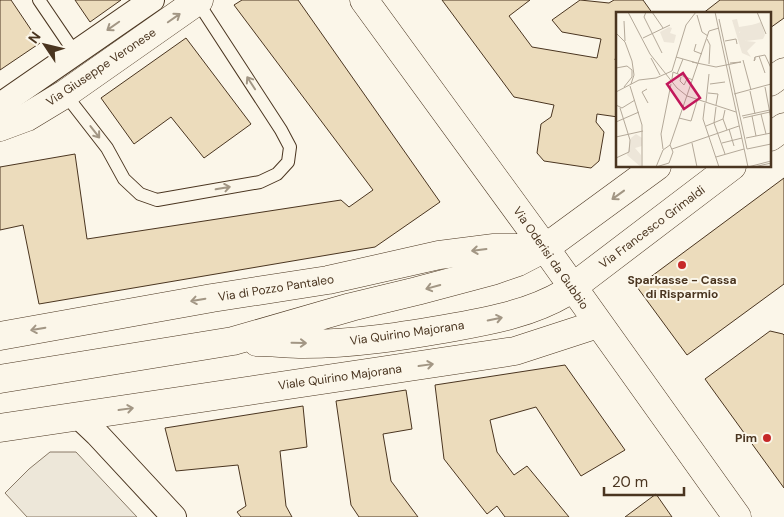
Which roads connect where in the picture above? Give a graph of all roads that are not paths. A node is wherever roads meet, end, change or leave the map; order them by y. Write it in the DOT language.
graph roads {
  1 [pos="39,0"];
  2 [pos="152,0"];
  3 [pos="364,0"];
  4 [pos="198,1"];
  5 [pos="75,53"];
  6 [pos="784,72"];
  7 [pos="772,81"];
  8 [pos="65,94"];
  9 [pos="0,106"];
  10 [pos="0,127"];
  11 [pos="784,127"];
  12 [pos="772,136"];
  13 [pos="654,168"];
  14 [pos="729,168"];
  15 [pos="545,248"];
  16 [pos="572,287"];
  17 [pos="598,324"];
  18 [pos="2,334"];
  19 [pos="233,341"];
  20 [pos="0,379"];
  21 [pos="78,416"];
  22 [pos="0,428"];
  23 [pos="174,517"];
  24 [pos="737,517"];
  1 -- 5 [label="lane"];
  2 -- 5 [label="street, Via Giuseppe Veronese, one-way"];
  3 -- 15 [label="main road, Via Oderisi da Gubbio"];
  8 -- 4 [label="main road, Via Giuseppe Veronese, one-way"];
  8 -- 4 [label="lane, one-way"];
  5 -- 9 [label="street, Via Giuseppe Veronese"];
  6 -- 7 [label="main road"];
  8 -- 10 [label="main road, Via Giuseppe Veronese"];
  11 -- 12 [label="main road"];
  13 -- 15 [label="main road, one-way"];
  14 -- 16 [label="main road, Via Francesco Grimaldi"];
  15 -- 16 [label="main road, Via Oderisi da Gubbio"];
  15 -- 18 [label="main road, Via di Pozzo Pantaleo, one-way"];
  15 -- 19 [label="main road, Via Quirino Majorana, one-way"];
  16 -- 17 [label="main road, Via Oderisi da Gubbio"];
  19 -- 16 [label="main road, Via Quirino Majorana, one-way"];
  21 -- 17 [label="main road, Viale Quirino Majorana, one-way"];
  17 -- 24 [label="main road, Via Oderisi da Gubbio"];
  19 -- 20 [label="main road, Via Quirino Majorana"];
  21 -- 22 [label="main road"];
  21 -- 23 [label="street"];
}
